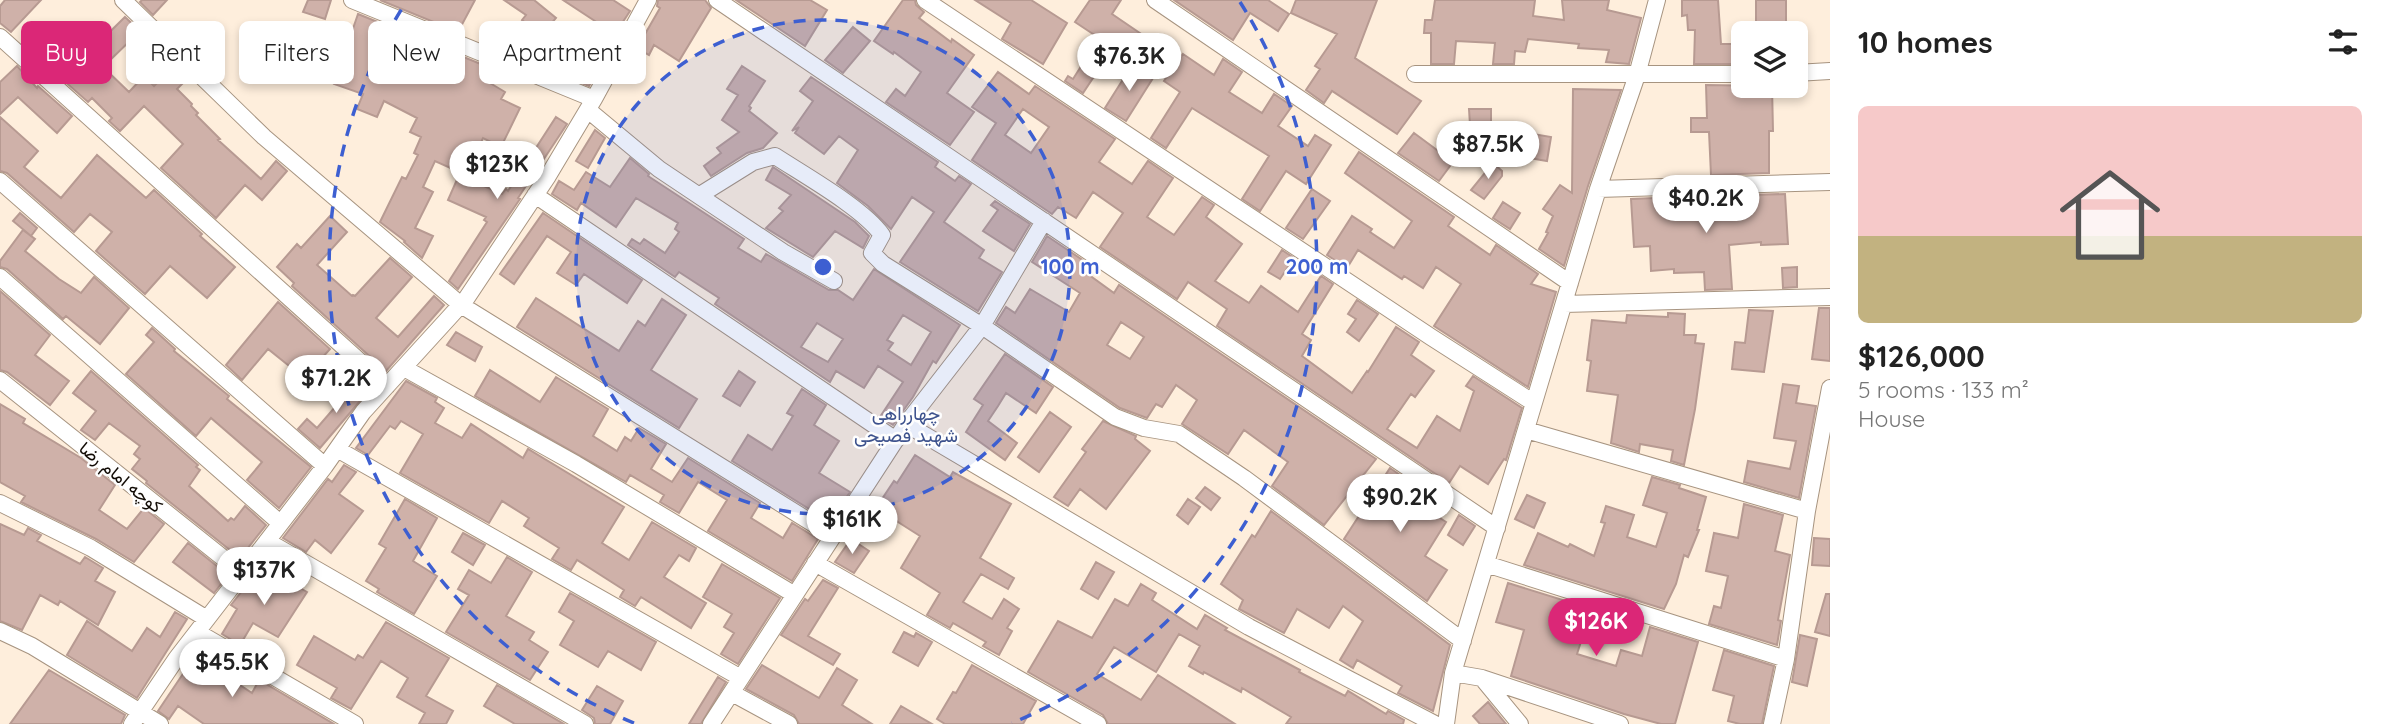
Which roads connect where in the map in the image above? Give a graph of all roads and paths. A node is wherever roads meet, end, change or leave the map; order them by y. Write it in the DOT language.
graph roads {
  1 [pos="123,0"];
  2 [pos="352,0"];
  3 [pos="648,0"];
  4 [pos="717,0"];
  5 [pos="925,0"];
  6 [pos="1155,0"];
  7 [pos="1657,0"];
  8 [pos="0,37"];
  9 [pos="1830,71"];
  10 [pos="1808,72"];
  11 [pos="1415,74"];
  12 [pos="1731,74"];
  13 [pos="1637,75"];
  14 [pos="591,104"];
  15 [pos="0,181"];
  16 [pos="1830,182"];
  17 [pos="1598,189"];
  18 [pos="535,195"];
  19 [pos="700,195"];
  20 [pos="1044,221"];
  21 [pos="0,277"];
  22 [pos="834,281"];
  23 [pos="1570,283"];
  24 [pos="1830,297"];
  25 [pos="1564,304"];
  26 [pos="461,305"];
  27 [pos="982,326"];
  28 [pos="404,368"];
  29 [pos="0,380"];
  30 [pos="387,386"];
  31 [pos="1830,388"];
  32 [pos="1534,403"];
  33 [pos="906,424"];
  34 [pos="1526,430"];
  35 [pos="896,440"];
  36 [pos="337,449"];
  37 [pos="325,466"];
  38 [pos="0,503"];
  39 [pos="1807,511"];
  40 [pos="281,523"];
  41 [pos="1497,527"];
  42 [pos="833,536"];
  43 [pos="267,541"];
  44 [pos="815,564"];
  45 [pos="1486,564"];
  46 [pos="242,573"];
  47 [pos="795,595"];
  48 [pos="202,625"];
  49 [pos="0,631"];
  50 [pos="1463,640"];
  51 [pos="1786,659"];
  52 [pos="1453,673"];
  53 [pos="741,678"];
  54 [pos="1482,678"];
  55 [pos="732,693"];
  56 [pos="136,718"];
  57 [pos="160,724"];
  58 [pos="355,724"];
  59 [pos="585,724"];
  60 [pos="711,724"];
  61 [pos="789,724"];
  62 [pos="1098,724"];
  63 [pos="1435,724"];
  64 [pos="1446,724"];
  65 [pos="1520,724"];
  66 [pos="1619,724"];
  67 [pos="1772,724"];
  1 -- 26 [label="street"];
  2 -- 14 [label="street"];
  3 -- 14 [label="street"];
  4 -- 20 [label="street"];
  5 -- 32 [label="street"];
  6 -- 23 [label="street"];
  7 -- 13 [label="street"];
  8 -- 30 [label="street"];
  9 -- 10 [label="street"];
  11 -- 13 [label="street"];
  12 -- 13 [label="street"];
  13 -- 17 [label="street"];
  14 -- 18 [label="street"];
  14 -- 19 [label="street"];
  15 -- 37 [label="street"];
  16 -- 17 [label="street"];
  17 -- 23 [label="street"];
  18 -- 26 [label="street"];
  18 -- 35 [label="street"];
  19 -- 22 [label="street"];
  19 -- 27 [label="street"];
  20 -- 27 [label="street"];
  20 -- 41 [label="street"];
  21 -- 40 [label="street"];
  23 -- 25 [label="street"];
  24 -- 25 [label="street"];
  25 -- 32 [label="street"];
  26 -- 28 [label="street"];
  26 -- 42 [label="street"];
  27 -- 33 [label="street"];
  27 -- 50 [label="street"];
  28 -- 30 [label="street"];
  28 -- 47 [label="street"];
  29 -- 46 [label="street, کوچه امام رضا"];
  30 -- 36 [label="street"];
  31 -- 39 [label="street"];
  32 -- 34 [label="street"];
  33 -- 35 [label="street"];
  33 -- 63 [label="street"];
  34 -- 39 [label="street"];
  34 -- 41 [label="street"];
  35 -- 42 [label="street"];
  36 -- 37 [label="street"];
  36 -- 53 [label="street"];
  37 -- 40 [label="street"];
  38 -- 48 [label="street"];
  39 -- 51 [label="street"];
  40 -- 43 [label="street"];
  41 -- 45 [label="street"];
  42 -- 44 [label="street"];
  43 -- 46 [label="street"];
  43 -- 59 [label="street"];
  44 -- 47 [label="street"];
  44 -- 62 [label="street"];
  45 -- 50 [label="street"];
  45 -- 51 [label="street"];
  46 -- 48 [label="street"];
  47 -- 53 [label="street"];
  48 -- 56 [label="street"];
  48 -- 58 [label="street"];
  49 -- 56 [label="street"];
  50 -- 52 [label="street"];
  51 -- 67 [label="street"];
  52 -- 54 [label="street"];
  52 -- 64 [label="street"];
  53 -- 55 [label="street"];
  54 -- 65 [label="street"];
  54 -- 66 [label="street"];
  55 -- 60 [label="street"];
  55 -- 61 [label="street"];
  56 -- 57 [label="street"];
}
